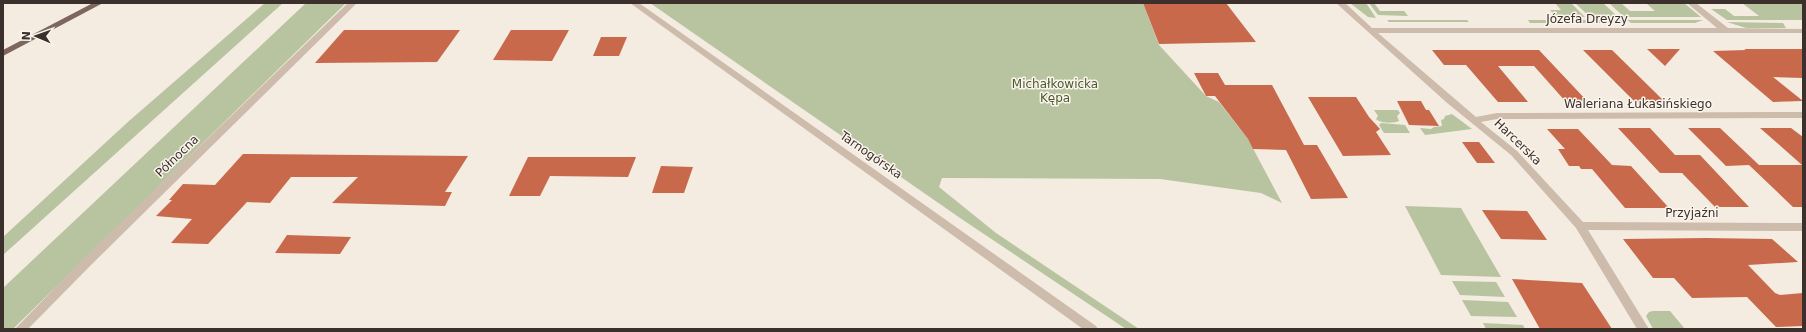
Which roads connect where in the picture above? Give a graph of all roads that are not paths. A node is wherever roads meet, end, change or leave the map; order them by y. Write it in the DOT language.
graph roads {
  1 [pos="99,3"];
  2 [pos="353,3"];
  3 [pos="634,3"];
  4 [pos="1340,3"];
  5 [pos="1691,3"];
  6 [pos="1371,30"];
  7 [pos="1803,31"];
  8 [pos="1727,32"];
  9 [pos="3,53"];
  10 [pos="1803,115"];
  11 [pos="1474,120"];
  12 [pos="1580,226"];
  13 [pos="1803,227"];
  14 [pos="21,329"];
  15 [pos="1092,329"];
  16 [pos="1643,329"];
  1 -- 9 [label="main road"];
  2 -- 14 [label="street, Północna"];
  3 -- 15 [label="street, Tarnogórska"];
  4 -- 6 [label="street, Harcerska"];
  5 -- 8 [label="street"];
  6 -- 8 [label="street, Józefa Dreyzy"];
  6 -- 11 [label="street, Harcerska"];
  7 -- 8 [label="street, Józefa Dreyzy"];
  10 -- 11 [label="street, Waleriana Łukasińskiego"];
  11 -- 12 [label="street, Harcerska"];
  12 -- 13 [label="street, Przyjaźni"];
  12 -- 16 [label="street, Harcerska"];
}
